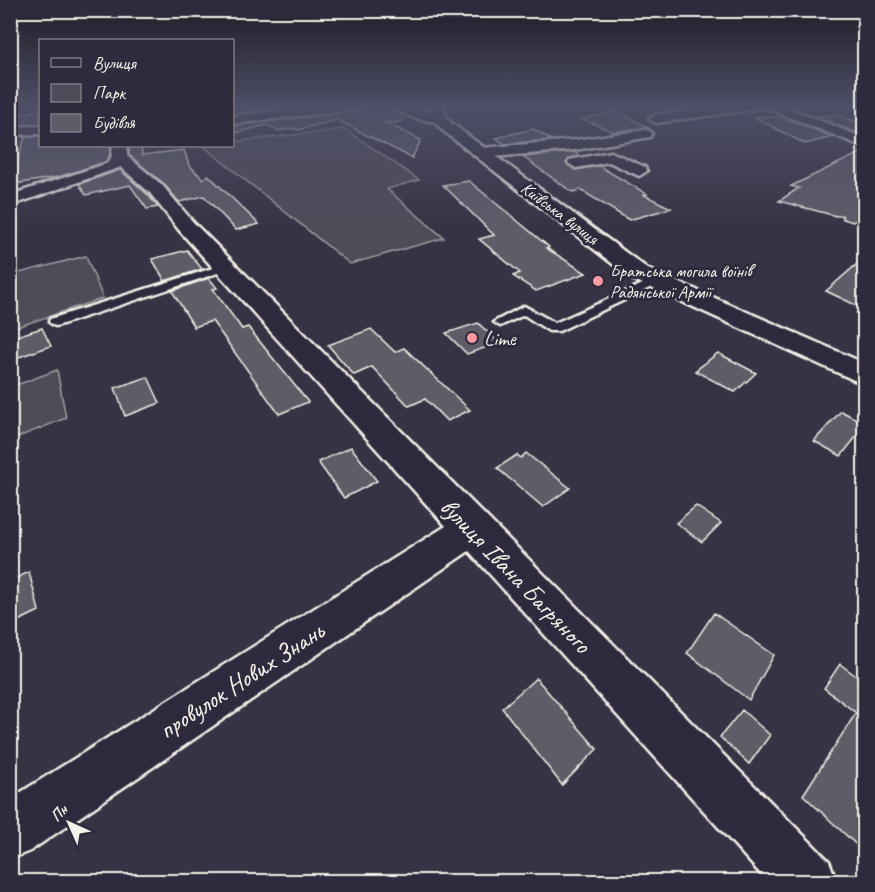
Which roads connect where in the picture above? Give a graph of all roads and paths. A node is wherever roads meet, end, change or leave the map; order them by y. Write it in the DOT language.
graph roads {
  1 [pos="474,147"];
  2 [pos="556,147"];
  3 [pos="481,153"];
  4 [pos="118,160"];
  5 [pos="556,166"];
  6 [pos="534,170"];
  7 [pos="639,171"];
  8 [pos="509,174"];
  9 [pos="10,201"];
  10 [pos="226,267"];
  11 [pos="656,281"];
  12 [pos="55,322"];
  13 [pos="501,322"];
  14 [pos="864,374"];
  15 [pos="472,529"];
  16 [pos="10,831"];
  17 [pos="808,882"];
  1 -- 3 [label="street, Київська вулиця"];
  2 -- 3 [label="street"];
  3 -- 8 [label="street, Київська вулиця"];
  4 -- 9 [label="street"];
  4 -- 10 [label="street, вулиця Івана Багряного"];
  5 -- 7 [label="street"];
  6 -- 8 [label="street"];
  8 -- 11 [label="street, Київська вулиця"];
  10 -- 12 [label="lane"];
  10 -- 15 [label="street, вулиця Івана Багряного"];
  11 -- 13 [label="lane"];
  11 -- 14 [label="street, Київська вулиця"];
  15 -- 16 [label="street, провулок Нових Знань"];
  15 -- 17 [label="street, вулиця Івана Багряного"];
}
